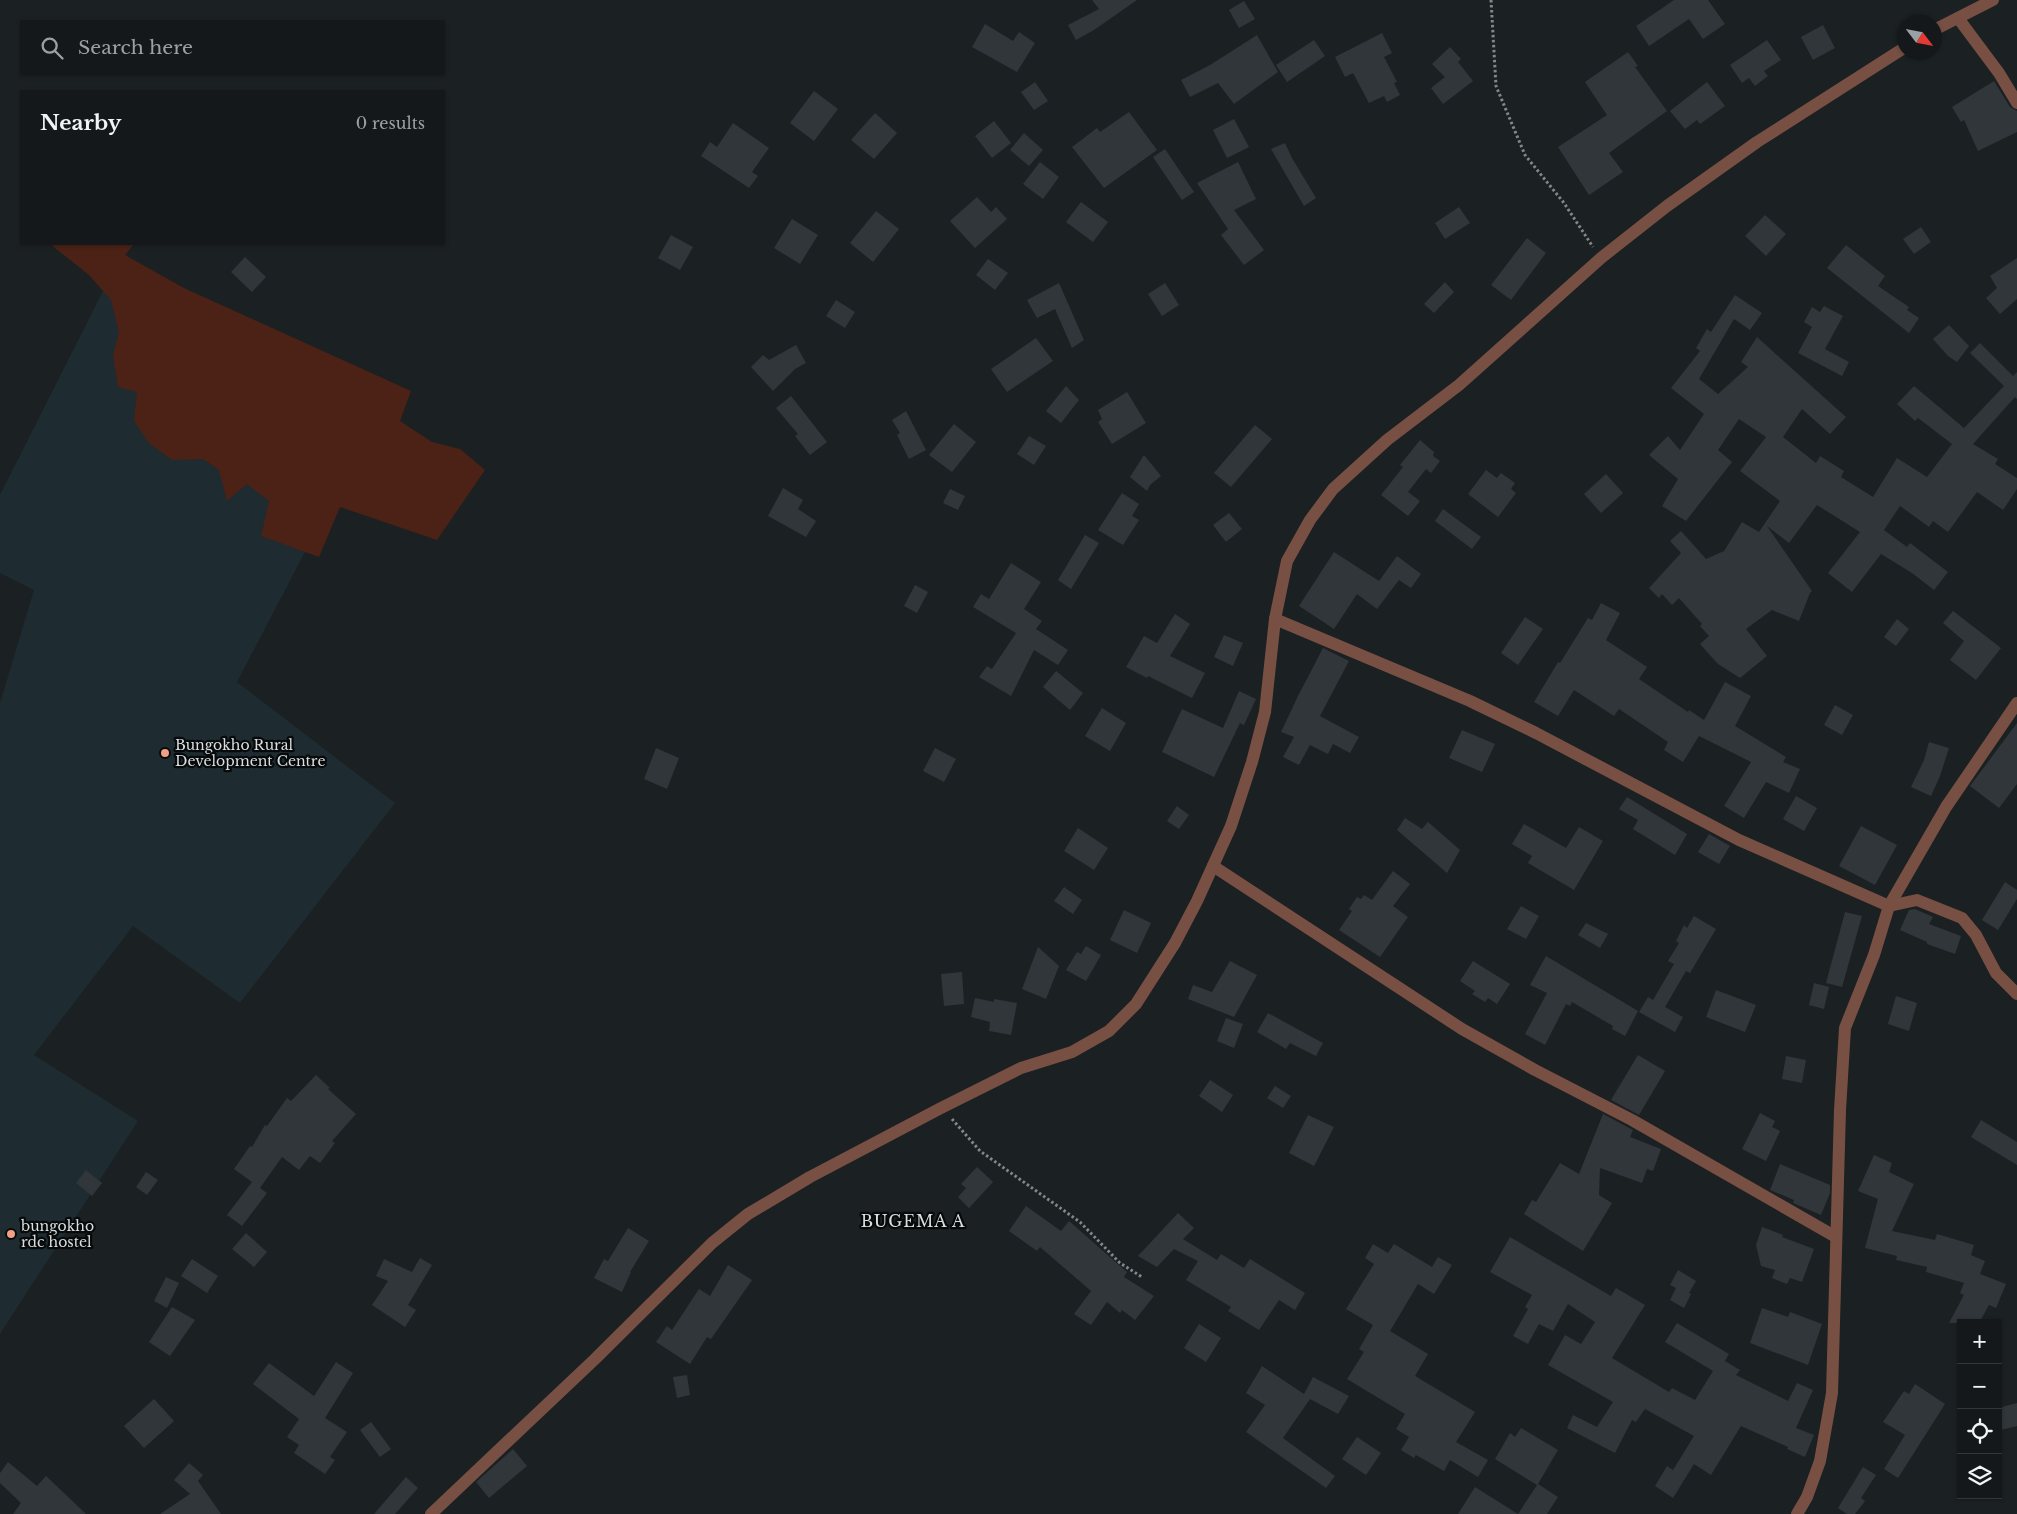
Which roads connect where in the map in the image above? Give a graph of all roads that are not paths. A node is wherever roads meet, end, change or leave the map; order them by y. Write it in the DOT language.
graph roads {
  1 [pos="1993,0"];
  2 [pos="1958,18"];
  3 [pos="1942,26"];
  4 [pos="1897,52"];
  5 [pos="2017,103"];
  6 [pos="1275,619"];
  7 [pos="2017,703"];
  8 [pos="1212,866"];
  9 [pos="1889,906"];
  10 [pos="2017,994"];
  11 [pos="1836,1237"];
  12 [pos="431,1514"];
  13 [pos="1797,1514"];
  1 -- 2 [label="street"];
  2 -- 3 [label="street"];
  2 -- 5 [label="street"];
  4 -- 6 [label="street"];
  6 -- 8 [label="street"];
  6 -- 9 [label="street"];
  7 -- 9 [label="street"];
  8 -- 11 [label="street"];
  8 -- 12 [label="street"];
  9 -- 10 [label="street"];
  9 -- 11 [label="street"];
  11 -- 13 [label="street"];
}
